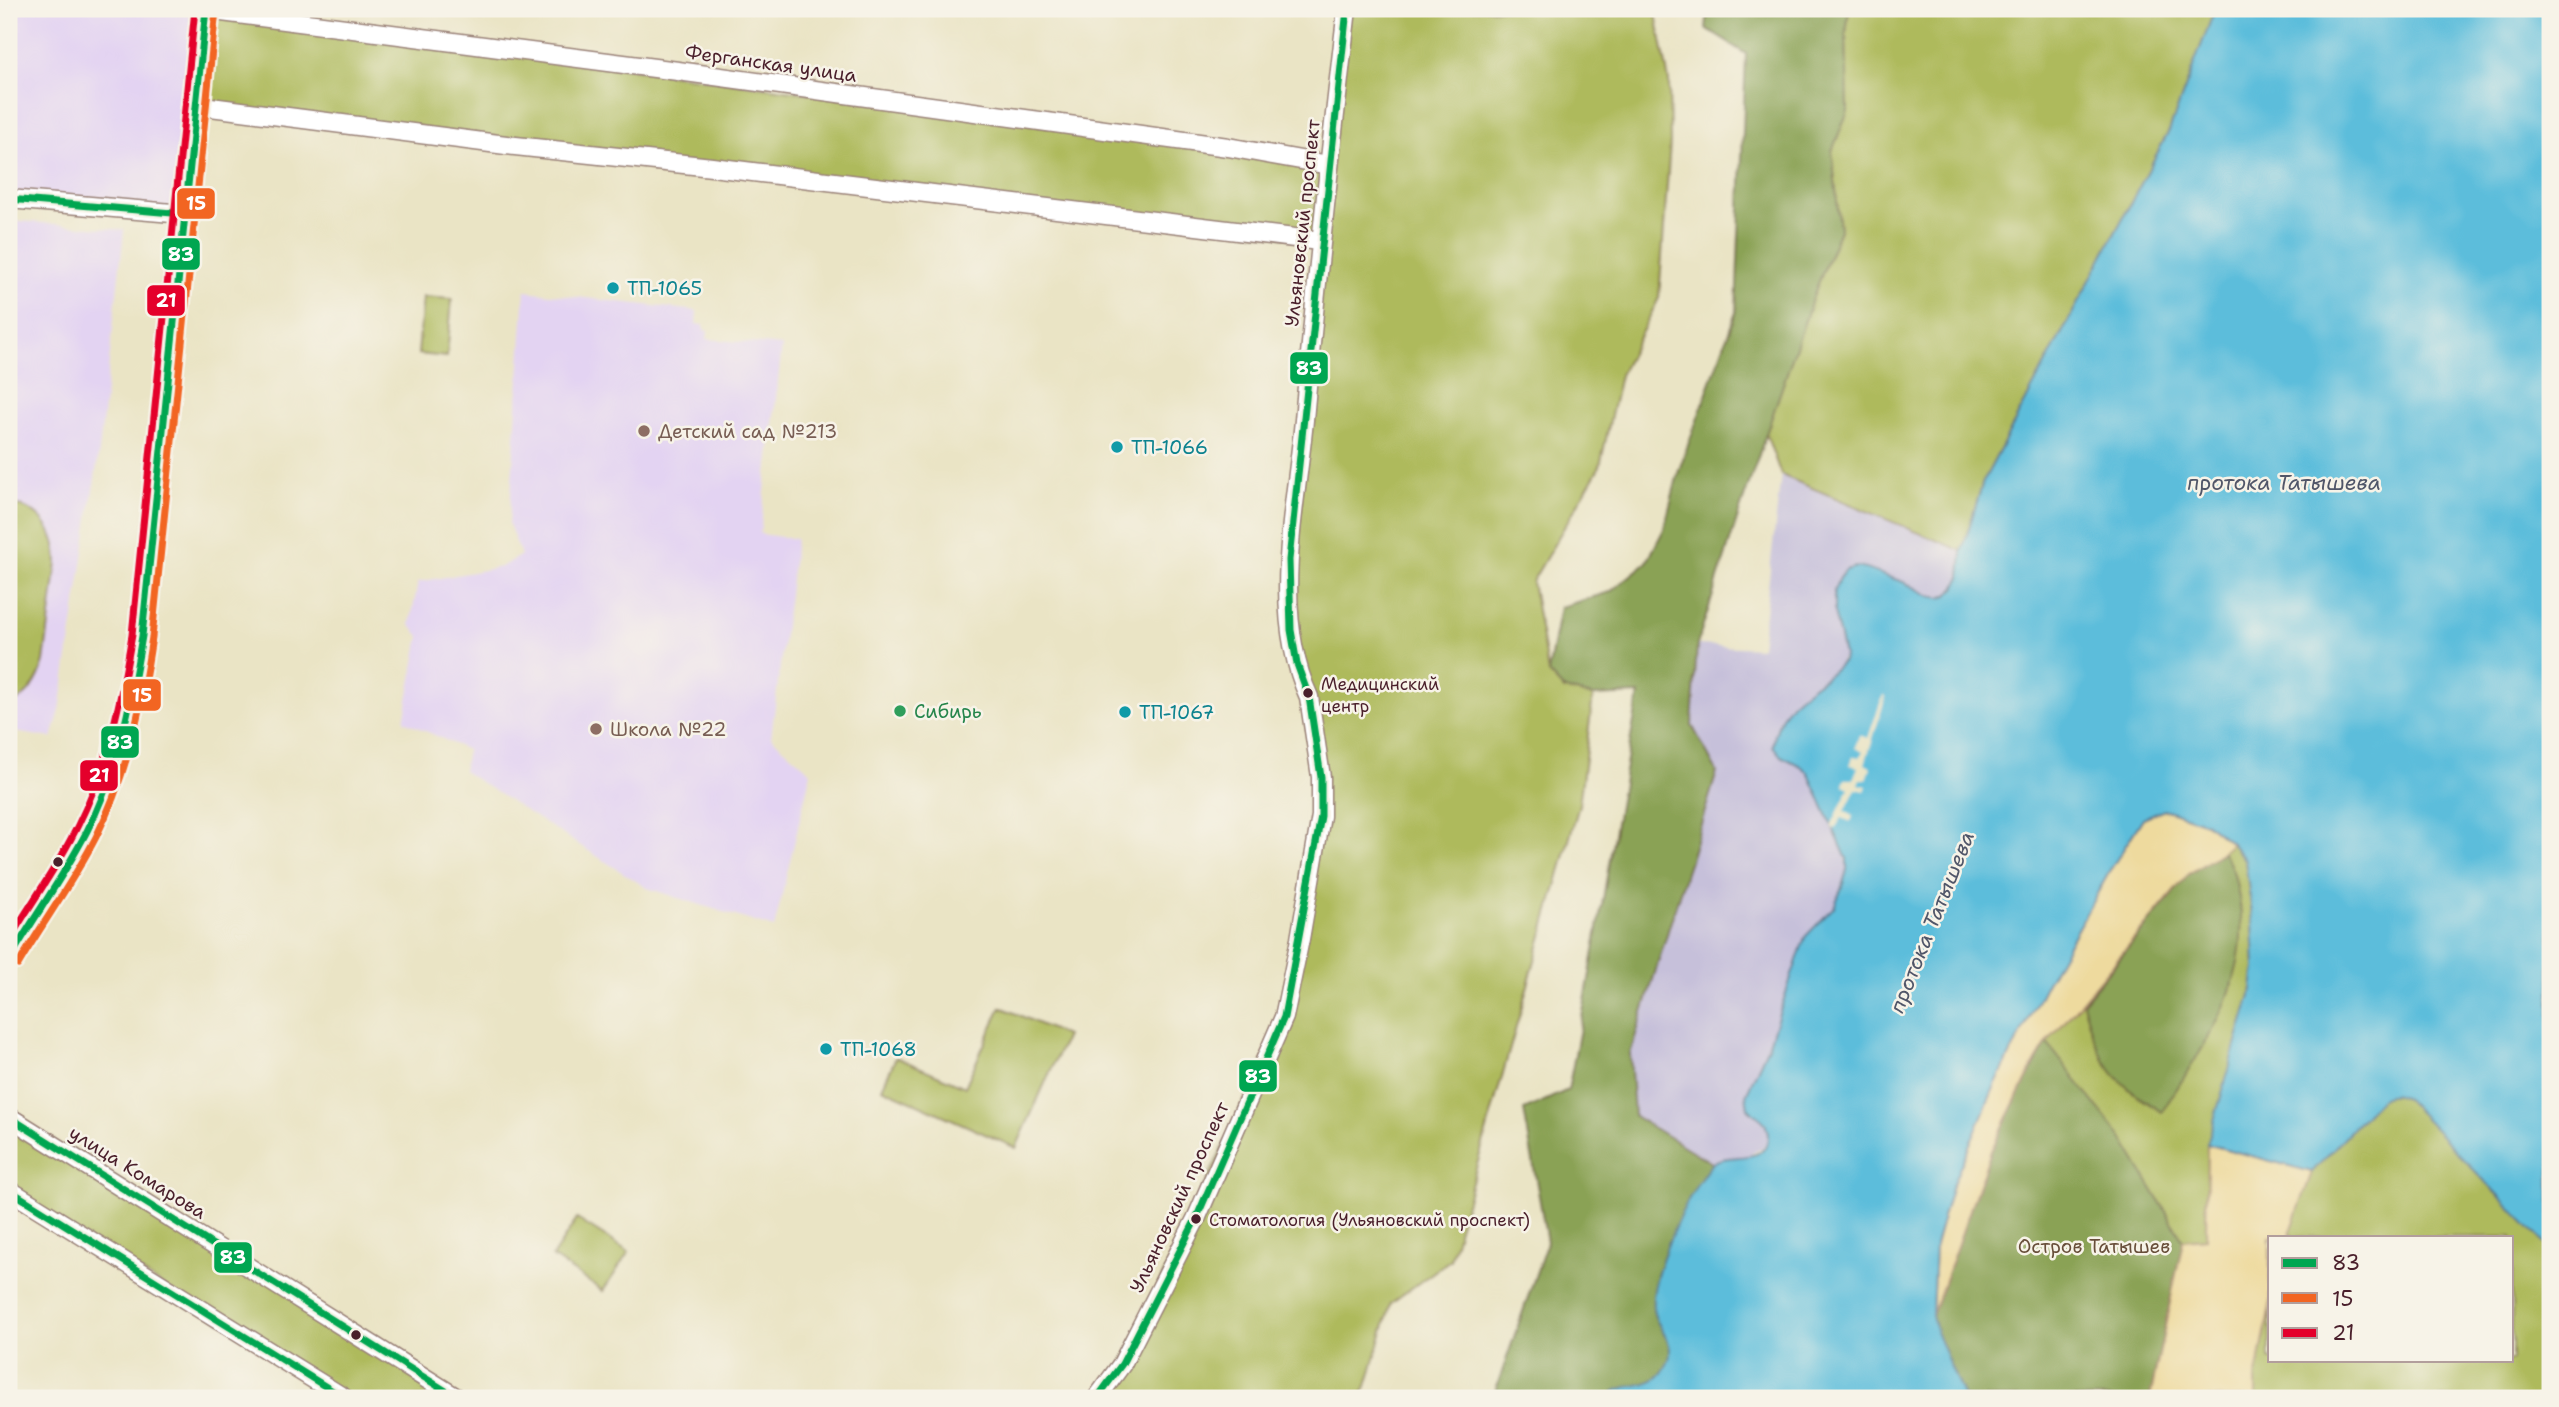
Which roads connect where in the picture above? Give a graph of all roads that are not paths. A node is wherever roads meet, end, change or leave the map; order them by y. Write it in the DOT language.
graph roads {
  1 [pos="1347,9"];
  2 [pos="206,10"];
  3 [pos="195,105"];
  4 [pos="1329,165"];
  5 [pos="9,199"];
  6 [pos="184,214"];
  7 [pos="1320,241"];
  8 [pos="9,960"];
  9 [pos="9,1117"];
  10 [pos="9,1190"];
  11 [pos="344,1398"];
  12 [pos="457,1398"];
  13 [pos="1097,1398"];
  1 -- 4 [label="street, Ульяновский проспект"];
  2 -- 3 [label="main road"];
  2 -- 4 [label="street, Ферганская улица"];
  3 -- 6 [label="main road"];
  3 -- 7 [label="street"];
  4 -- 7 [label="street, Ульяновский проспект"];
  5 -- 6 [label="street"];
  6 -- 8 [label="main road"];
  7 -- 13 [label="street, Ульяновский проспект"];
  9 -- 12 [label="street, улица Комарова"];
  10 -- 11 [label="street"];
}
